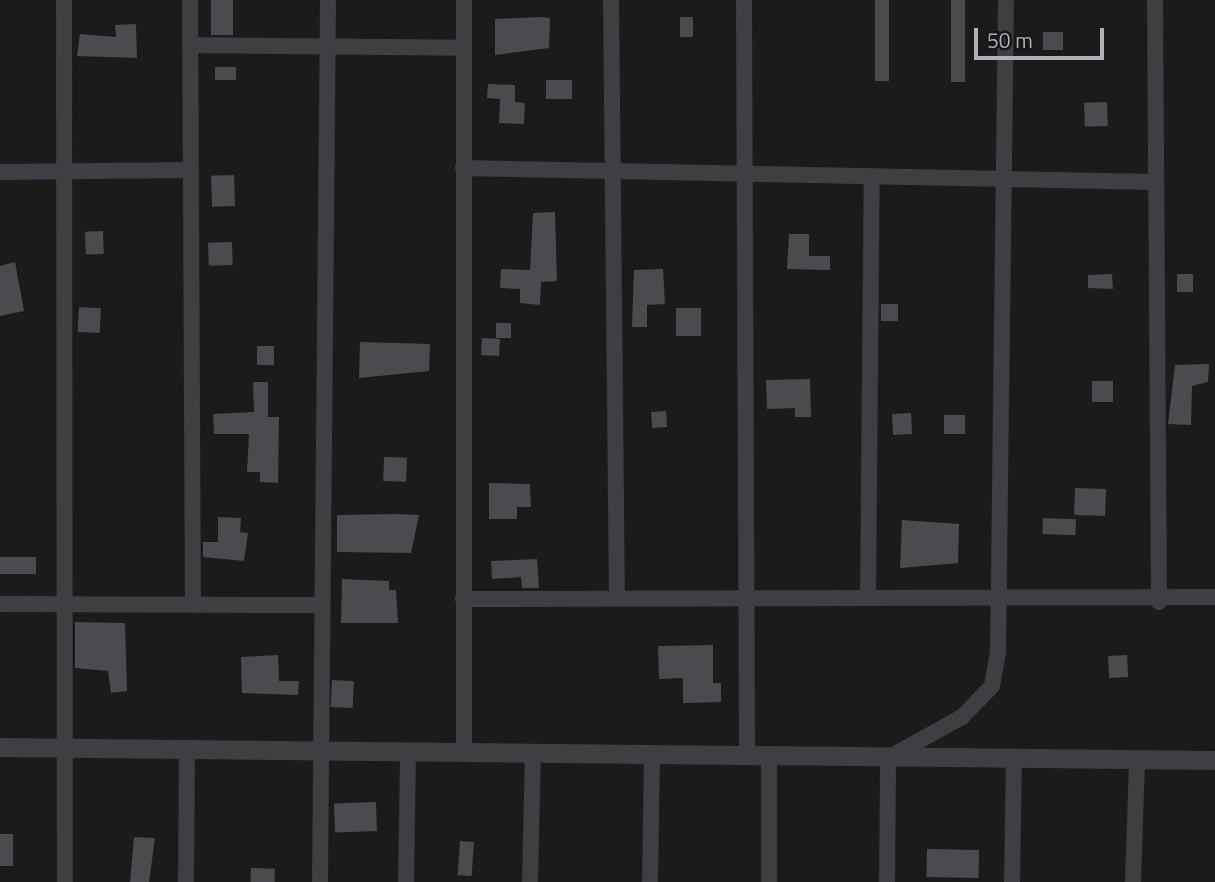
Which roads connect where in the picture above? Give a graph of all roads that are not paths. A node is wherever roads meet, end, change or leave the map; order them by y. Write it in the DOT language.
graph roads {
  1 [pos="64,0"];
  2 [pos="190,0"];
  3 [pos="328,0"];
  4 [pos="464,0"];
  5 [pos="611,0"];
  6 [pos="744,0"];
  7 [pos="1006,0"];
  8 [pos="1155,0"];
  9 [pos="190,45"];
  10 [pos="327,47"];
  11 [pos="464,48"];
  12 [pos="463,168"];
  13 [pos="191,170"];
  14 [pos="65,171"];
  15 [pos="612,171"];
  16 [pos="0,172"];
  17 [pos="744,174"];
  18 [pos="872,176"];
  19 [pos="1004,179"];
  20 [pos="1156,182"];
  21 [pos="1215,597"];
  22 [pos="617,598"];
  23 [pos="745,598"];
  24 [pos="869,598"];
  25 [pos="999,598"];
  26 [pos="463,599"];
  27 [pos="1159,600"];
  28 [pos="0,604"];
  29 [pos="66,604"];
  30 [pos="193,605"];
  31 [pos="322,606"];
  32 [pos="0,747"];
  33 [pos="66,748"];
  34 [pos="187,749"];
  35 [pos="321,751"];
  36 [pos="408,752"];
  37 [pos="464,752"];
  38 [pos="533,753"];
  39 [pos="652,754"];
  40 [pos="747,755"];
  41 [pos="769,755"];
  42 [pos="888,758"];
  43 [pos="1014,758"];
  44 [pos="1137,759"];
  45 [pos="1215,760"];
  46 [pos="65,882"];
  47 [pos="186,882"];
  48 [pos="320,882"];
  49 [pos="406,882"];
  50 [pos="530,882"];
  51 [pos="650,882"];
  52 [pos="769,882"];
  53 [pos="887,882"];
  54 [pos="1012,882"];
  55 [pos="1133,882"];
  1 -- 14 [label="street"];
  2 -- 9 [label="street"];
  3 -- 10 [label="street"];
  4 -- 11 [label="street"];
  5 -- 15 [label="street"];
  6 -- 17 [label="street"];
  7 -- 19 [label="street"];
  8 -- 20 [label="street"];
  9 -- 10 [label="street"];
  9 -- 13 [label="street"];
  10 -- 11 [label="street"];
  10 -- 31 [label="street"];
  11 -- 12 [label="street"];
  12 -- 15 [label="street"];
  12 -- 26 [label="street"];
  13 -- 14 [label="street"];
  13 -- 30 [label="street"];
  14 -- 16 [label="street"];
  14 -- 29 [label="street"];
  15 -- 17 [label="street"];
  15 -- 22 [label="street"];
  17 -- 18 [label="street"];
  17 -- 23 [label="street"];
  18 -- 19 [label="street"];
  18 -- 24 [label="street"];
  19 -- 20 [label="street"];
  19 -- 25 [label="street"];
  20 -- 27 [label="street"];
  21 -- 27 [label="street"];
  22 -- 23 [label="street"];
  22 -- 26 [label="street"];
  23 -- 24 [label="street"];
  23 -- 40 [label="street"];
  24 -- 25 [label="street"];
  25 -- 27 [label="street"];
  25 -- 42 [label="street"];
  26 -- 37 [label="street"];
  28 -- 29 [label="street"];
  29 -- 30 [label="street"];
  29 -- 33 [label="street"];
  30 -- 31 [label="street"];
  31 -- 35 [label="street"];
  32 -- 33 [label="street"];
  33 -- 34 [label="street"];
  33 -- 46 [label="street"];
  34 -- 35 [label="street"];
  34 -- 47 [label="street"];
  35 -- 36 [label="street"];
  35 -- 48 [label="street"];
  36 -- 37 [label="street"];
  36 -- 49 [label="street"];
  37 -- 38 [label="street"];
  38 -- 39 [label="street"];
  38 -- 50 [label="street"];
  39 -- 40 [label="street"];
  39 -- 51 [label="street"];
  40 -- 41 [label="street"];
  41 -- 42 [label="street"];
  41 -- 52 [label="street"];
  42 -- 43 [label="street"];
  42 -- 53 [label="street"];
  43 -- 44 [label="street"];
  43 -- 54 [label="street"];
  44 -- 45 [label="street"];
  44 -- 55 [label="street"];
}
